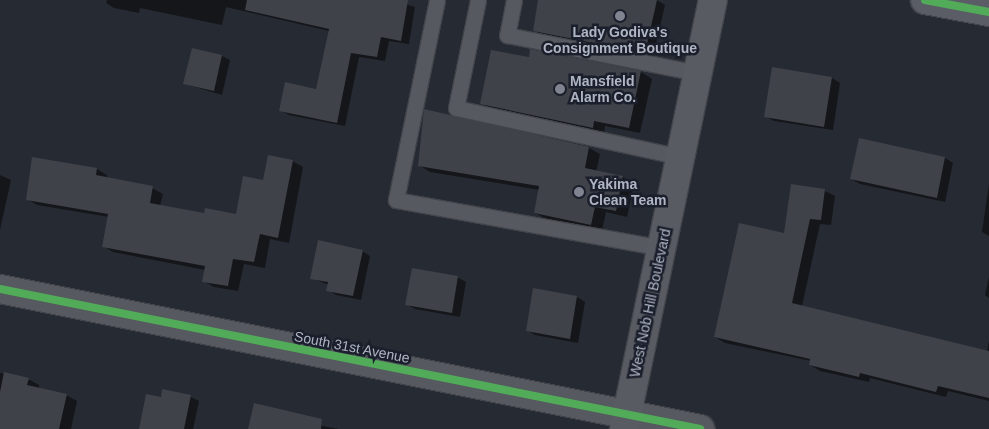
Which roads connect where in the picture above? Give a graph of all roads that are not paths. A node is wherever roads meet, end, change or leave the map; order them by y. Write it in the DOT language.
graph roads {
  1 [pos="437,0"];
  2 [pos="478,0"];
  3 [pos="514,0"];
  4 [pos="713,0"];
  5 [pos="925,0"];
  6 [pos="989,12"];
  7 [pos="698,72"];
  8 [pos="680,157"];
  9 [pos="662,248"];
  10 [pos="0,289"];
  11 [pos="626,422"];
  12 [pos="700,429"];
  1 -- 9 [label="lane"];
  2 -- 8 [label="lane"];
  3 -- 7 [label="lane"];
  4 -- 7 [label="main road, West Nob Hill Boulevard"];
  5 -- 6 [label="street"];
  7 -- 8 [label="main road, West Nob Hill Boulevard"];
  8 -- 9 [label="main road, West Nob Hill Boulevard"];
  9 -- 11 [label="main road, West Nob Hill Boulevard"];
  10 -- 11 [label="street, South 31st Avenue"];
  11 -- 12 [label="street, South 31st Avenue"];
}
